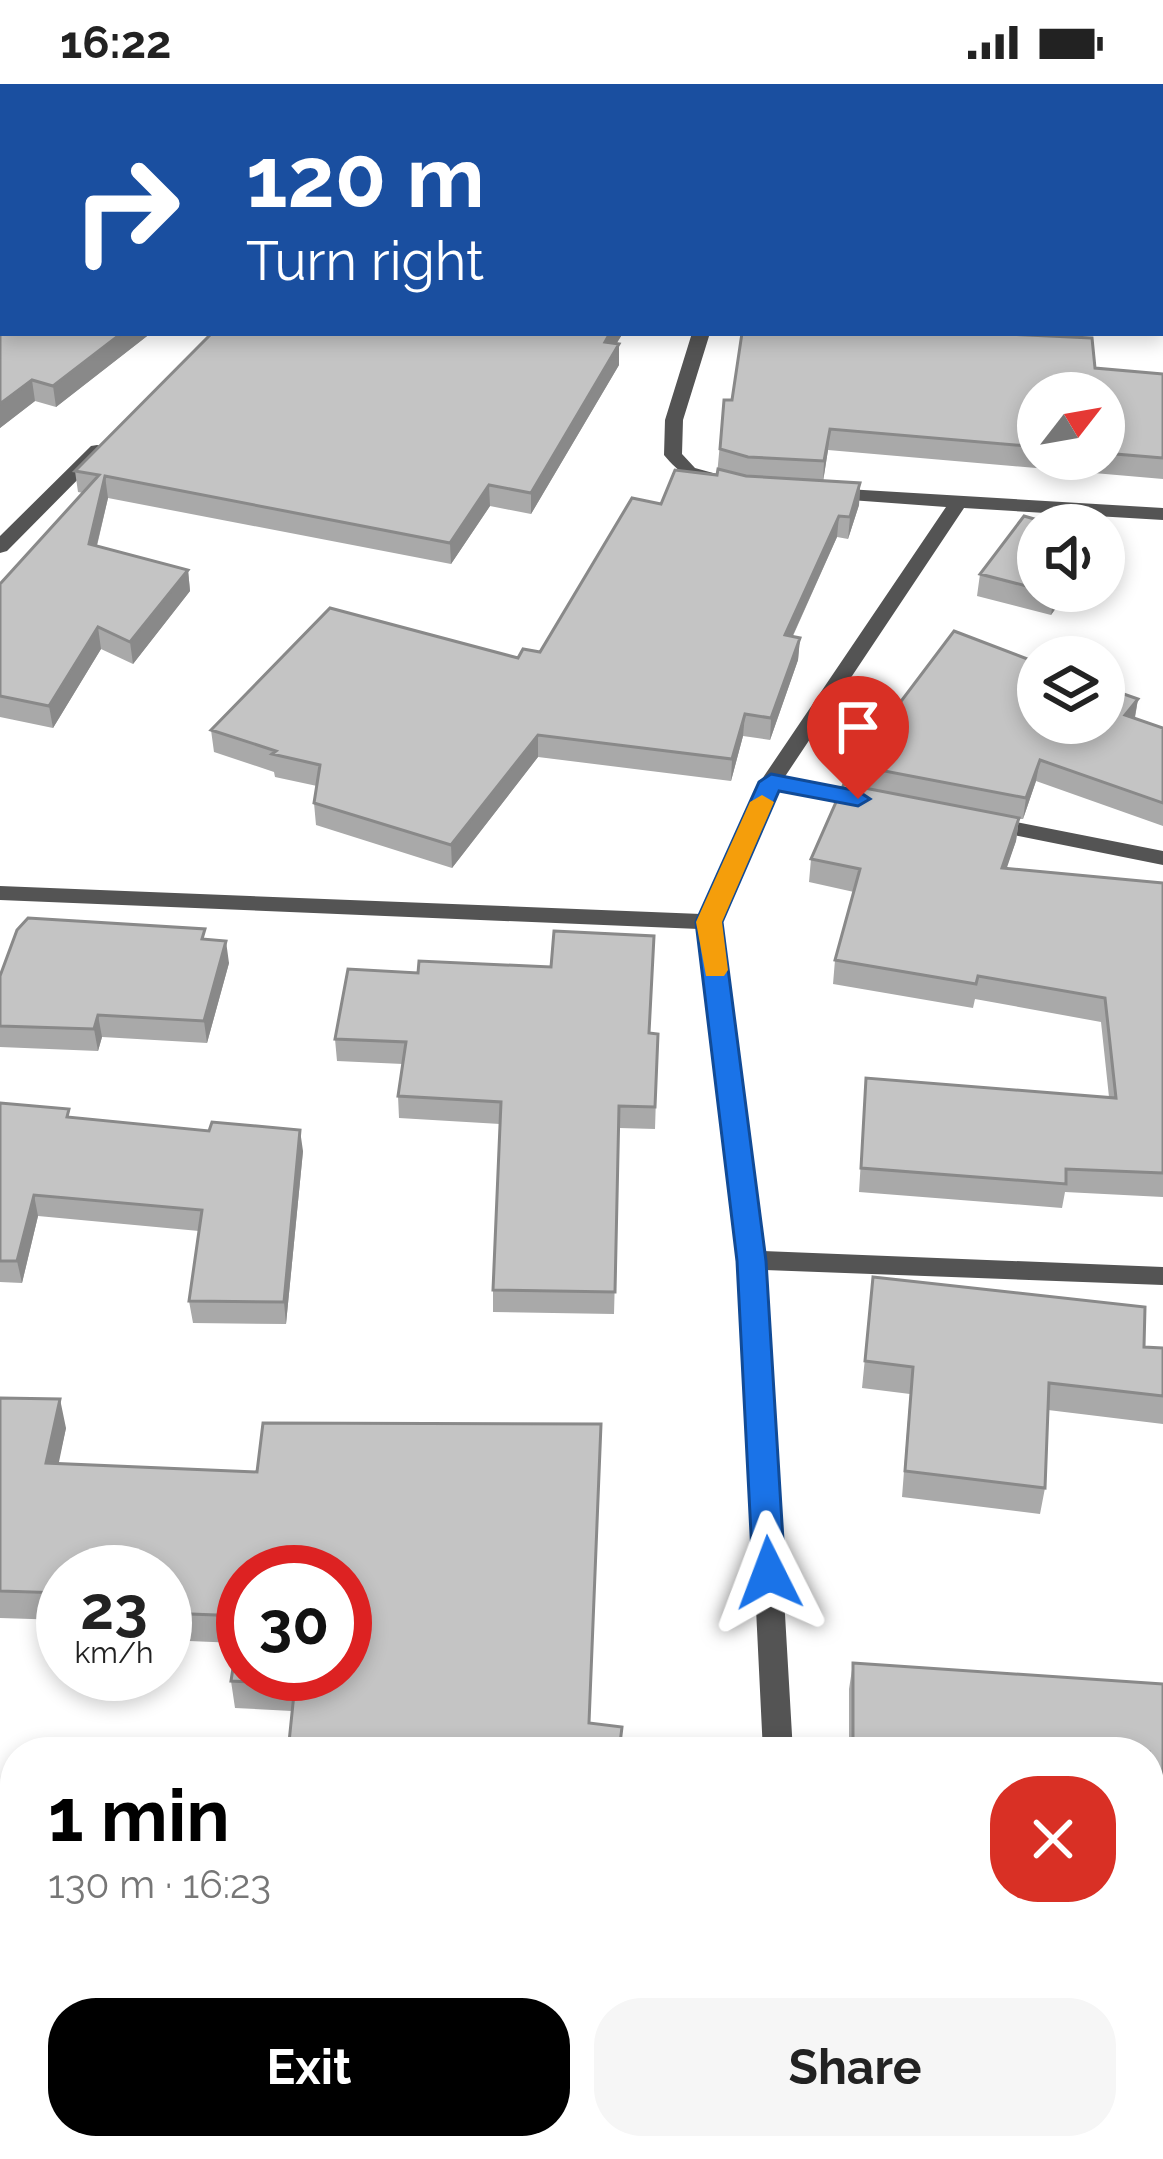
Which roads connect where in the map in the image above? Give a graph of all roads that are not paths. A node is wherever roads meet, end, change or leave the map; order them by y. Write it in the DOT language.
graph roads {
  1 [pos="699,336"];
  2 [pos="115,432"];
  3 [pos="746,487"];
  4 [pos="816,493"];
  5 [pos="957,504"];
  6 [pos="1163,514"];
  7 [pos="0,547"];
  8 [pos="771,782"];
  9 [pos="886,804"];
  10 [pos="956,818"];
  11 [pos="1163,857"];
  12 [pos="0,893"];
  13 [pos="709,922"];
  14 [pos="752,1261"];
  15 [pos="1163,1276"];
  16 [pos="777,1737"];
  1 -- 3 [label="street"];
  2 -- 7 [label="street"];
  4 -- 5 [label="street"];
  5 -- 6 [label="street"];
  5 -- 8 [label="street"];
  8 -- 9 [label="street"];
  8 -- 13 [label="street"];
  10 -- 11 [label="street"];
  12 -- 13 [label="street"];
  13 -- 14 [label="street"];
  14 -- 15 [label="street"];
  14 -- 16 [label="street"];
}
